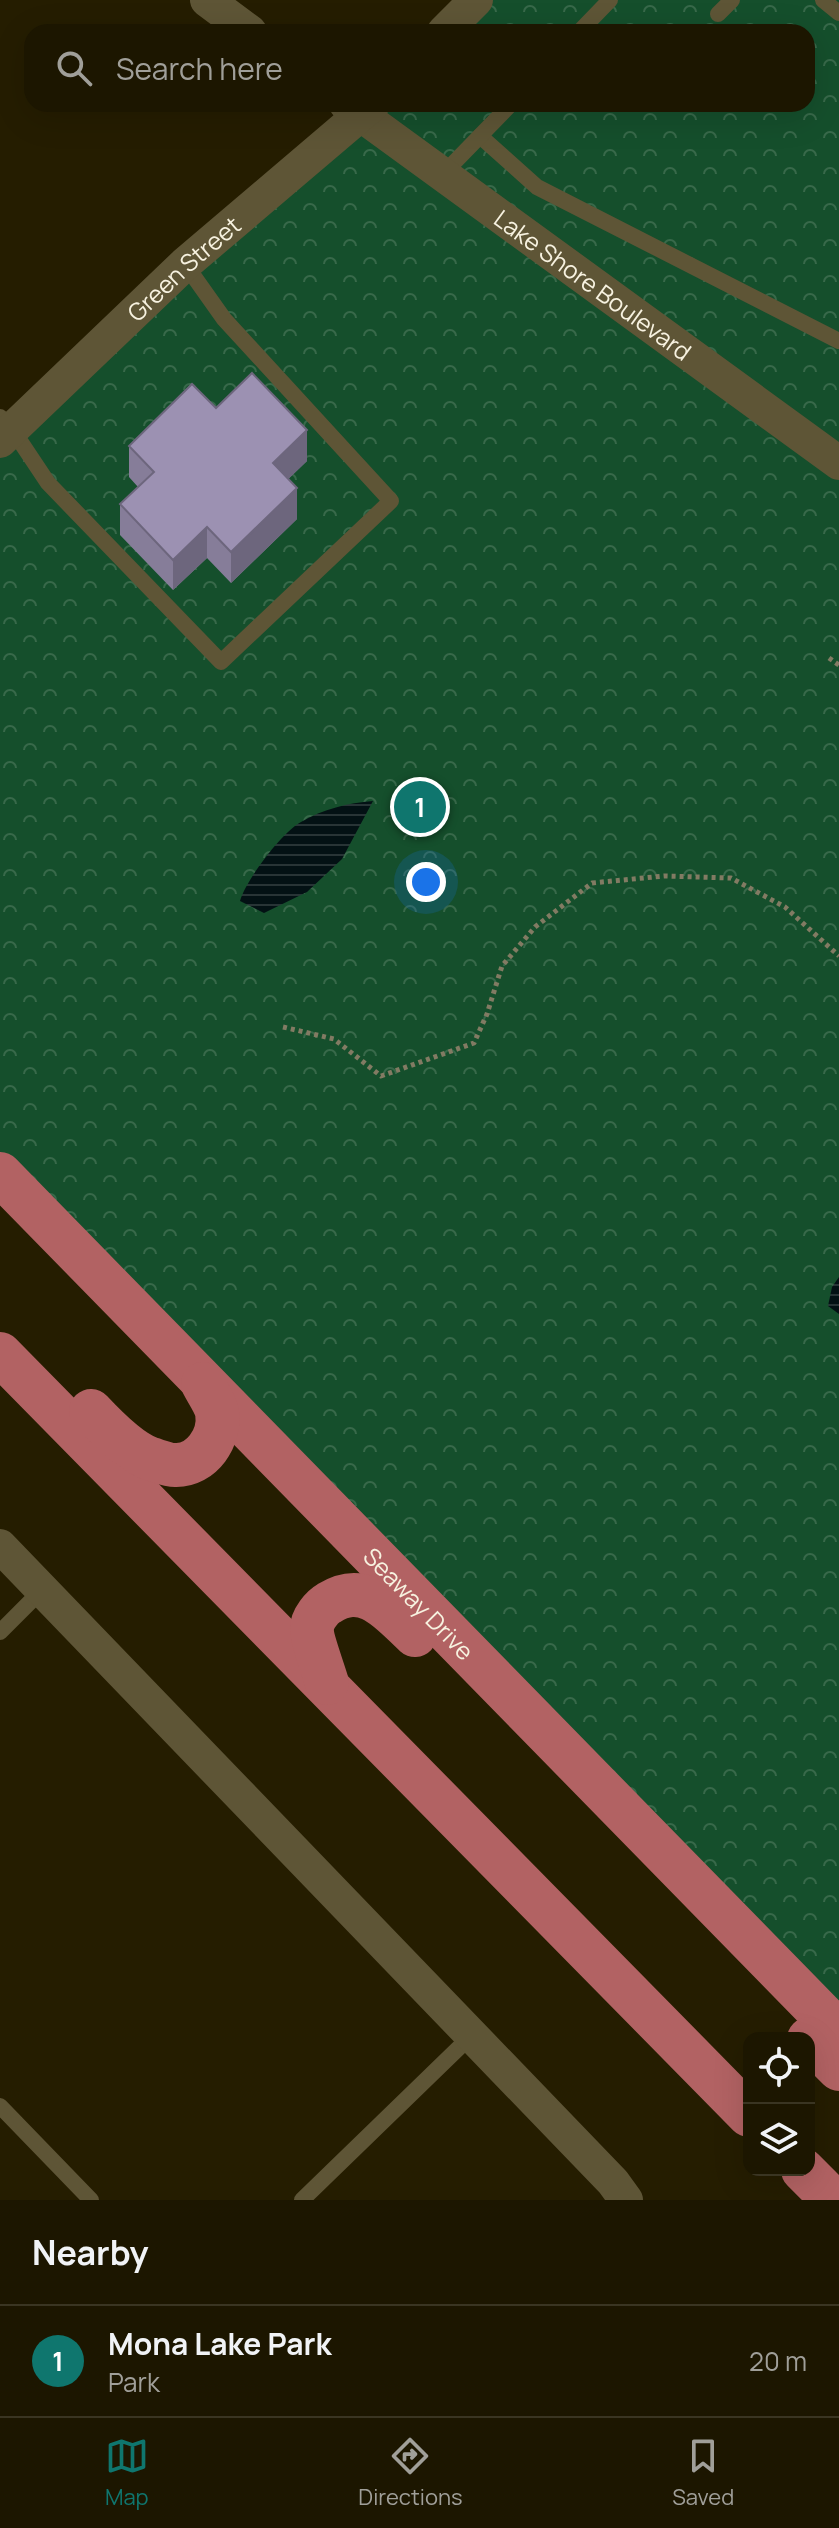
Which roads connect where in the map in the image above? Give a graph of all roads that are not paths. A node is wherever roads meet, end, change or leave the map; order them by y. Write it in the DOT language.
graph roads {
  1 [pos="207,0"];
  2 [pos="476,0"];
  3 [pos="610,0"];
  4 [pos="732,0"];
  5 [pos="823,0"];
  6 [pos="839,13"];
  7 [pos="718,14"];
  8 [pos="239,24"];
  9 [pos="452,24"];
  10 [pos="587,24"];
  11 [pos="356,112"];
  12 [pos="365,112"];
  13 [pos="503,112"];
  14 [pos="480,136"];
  15 [pos="443,174"];
  16 [pos="185,264"];
  17 [pos="839,341"];
  18 [pos="4,429"];
  19 [pos="839,463"];
  20 [pos="0,1174"];
  21 [pos="0,1318"];
  22 [pos="0,1354"];
  23 [pos="203,1384"];
  24 [pos="0,1546"];
  25 [pos="43,1589"];
  26 [pos="0,1632"];
  27 [pos="329,1689"];
  28 [pos="802,2032"];
  29 [pos="839,2032"];
  30 [pos="471,2036"];
  31 [pos="815,2045"];
  32 [pos="839,2069"];
  33 [pos="0,2106"];
  34 [pos="743,2109"];
  35 [pos="809,2176"];
  36 [pos="91,2200"];
  37 [pos="302,2200"];
  38 [pos="626,2200"];
  39 [pos="833,2200"];
  1 -- 8 [label="street"];
  2 -- 9 [label="street"];
  3 -- 10 [label="lane"];
  4 -- 7 [label="lane"];
  5 -- 6 [label="lane"];
  11 -- 16 [label="street, Green Street"];
  12 -- 15 [label="street, Lake Shore Boulevard"];
  13 -- 14 [label="lane"];
  14 -- 15 [label="lane"];
  14 -- 17 [label="lane"];
  15 -- 19 [label="street, Lake Shore Boulevard"];
  16 -- 18 [label="street, Green Street"];
  16 -- 18 [label="lane"];
  20 -- 23 [label="highway, Seaway Drive"];
  21 -- 23 [label="highway"];
  22 -- 27 [label="highway"];
  23 -- 29 [label="highway, Seaway Drive"];
  24 -- 25 [label="street"];
  25 -- 26 [label="lane"];
  25 -- 30 [label="street"];
  27 -- 28 [label="highway"];
  27 -- 34 [label="highway"];
  30 -- 37 [label="lane"];
  30 -- 38 [label="street"];
  31 -- 32 [label="highway"];
  33 -- 36 [label="lane"];
  35 -- 39 [label="highway"];
}
